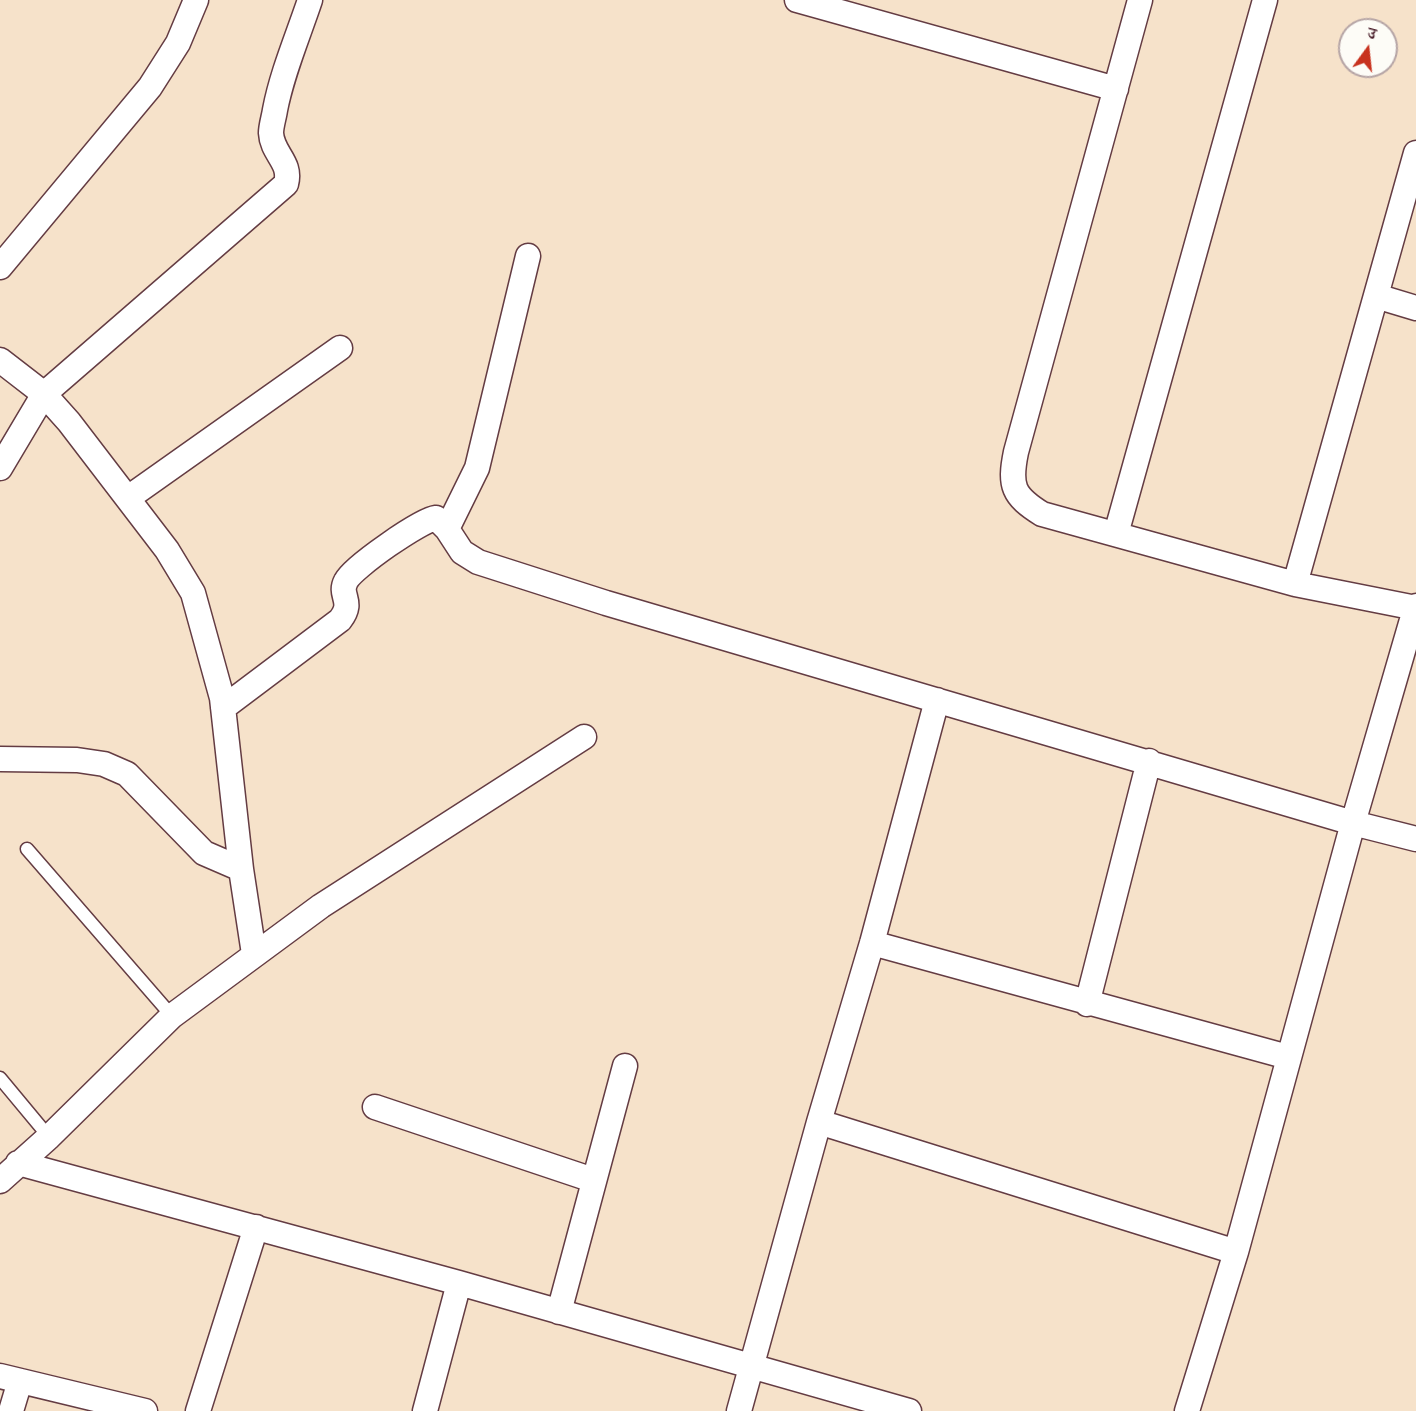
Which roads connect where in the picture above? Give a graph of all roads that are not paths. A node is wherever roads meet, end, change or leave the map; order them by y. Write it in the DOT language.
graph roads {
  1 [pos="196,0"];
  2 [pos="310,0"];
  3 [pos="797,0"];
  4 [pos="1140,0"];
  5 [pos="1265,0"];
  6 [pos="1116,89"];
  7 [pos="1416,153"];
  8 [pos="528,256"];
  9 [pos="0,267"];
  10 [pos="1376,296"];
  11 [pos="1416,308"];
  12 [pos="340,348"];
  13 [pos="0,360"];
  14 [pos="44,394"];
  15 [pos="0,468"];
  16 [pos="128,498"];
  17 [pos="447,529"];
  18 [pos="1116,534"];
  19 [pos="1295,584"];
  20 [pos="1416,607"];
  21 [pos="937,700"];
  22 [pos="223,708"];
  23 [pos="584,737"];
  24 [pos="0,759"];
  25 [pos="1149,761"];
  26 [pos="1353,823"];
  27 [pos="1416,839"];
  28 [pos="27,849"];
  29 [pos="241,869"];
  30 [pos="872,944"];
  31 [pos="254,954"];
  32 [pos="1087,1004"];
  33 [pos="172,1016"];
  34 [pos="1288,1057"];
  35 [pos="625,1066"];
  36 [pos="0,1078"];
  37 [pos="375,1107"];
  38 [pos="819,1122"];
  39 [pos="50,1137"];
  40 [pos="18,1163"];
  41 [pos="593,1180"];
  42 [pos="0,1181"];
  43 [pos="255,1227"];
  44 [pos="1236,1252"];
  45 [pos="459,1283"];
  46 [pos="559,1312"];
  47 [pos="750,1367"];
  48 [pos="10,1379"];
  49 [pos="11,1411"];
  50 [pos="146,1411"];
  51 [pos="198,1411"];
  52 [pos="425,1411"];
  53 [pos="739,1411"];
  54 [pos="909,1411"];
  55 [pos="1187,1411"];
  1 -- 9 [label="street"];
  2 -- 14 [label="street"];
  3 -- 6 [label="street"];
  4 -- 6 [label="street"];
  5 -- 18 [label="street"];
  6 -- 18 [label="street"];
  7 -- 10 [label="street"];
  8 -- 17 [label="street"];
  10 -- 11 [label="street"];
  10 -- 19 [label="street"];
  12 -- 16 [label="street"];
  13 -- 14 [label="street"];
  14 -- 15 [label="street"];
  14 -- 16 [label="street"];
  16 -- 22 [label="street"];
  17 -- 21 [label="street"];
  17 -- 22 [label="street"];
  18 -- 19 [label="street"];
  19 -- 20 [label="street"];
  20 -- 26 [label="street"];
  21 -- 25 [label="street"];
  21 -- 30 [label="street"];
  22 -- 29 [label="street"];
  23 -- 31 [label="street"];
  24 -- 29 [label="street"];
  25 -- 26 [label="street"];
  25 -- 32 [label="street"];
  26 -- 27 [label="street"];
  26 -- 34 [label="street"];
  28 -- 33 [label="lane"];
  29 -- 31 [label="street"];
  30 -- 32 [label="street"];
  30 -- 38 [label="street"];
  31 -- 33 [label="street"];
  32 -- 34 [label="street"];
  33 -- 39 [label="street"];
  34 -- 44 [label="street"];
  35 -- 41 [label="street"];
  36 -- 39 [label="lane"];
  37 -- 41 [label="street"];
  38 -- 44 [label="street"];
  38 -- 47 [label="street"];
  39 -- 40 [label="street"];
  40 -- 42 [label="street"];
  40 -- 43 [label="street"];
  41 -- 46 [label="street"];
  43 -- 45 [label="street"];
  43 -- 51 [label="street"];
  44 -- 55 [label="street"];
  45 -- 46 [label="street"];
  45 -- 52 [label="street"];
  46 -- 47 [label="street"];
  47 -- 53 [label="street"];
  47 -- 54 [label="street"];
  48 -- 49 [label="street"];
  48 -- 50 [label="street"];
}
